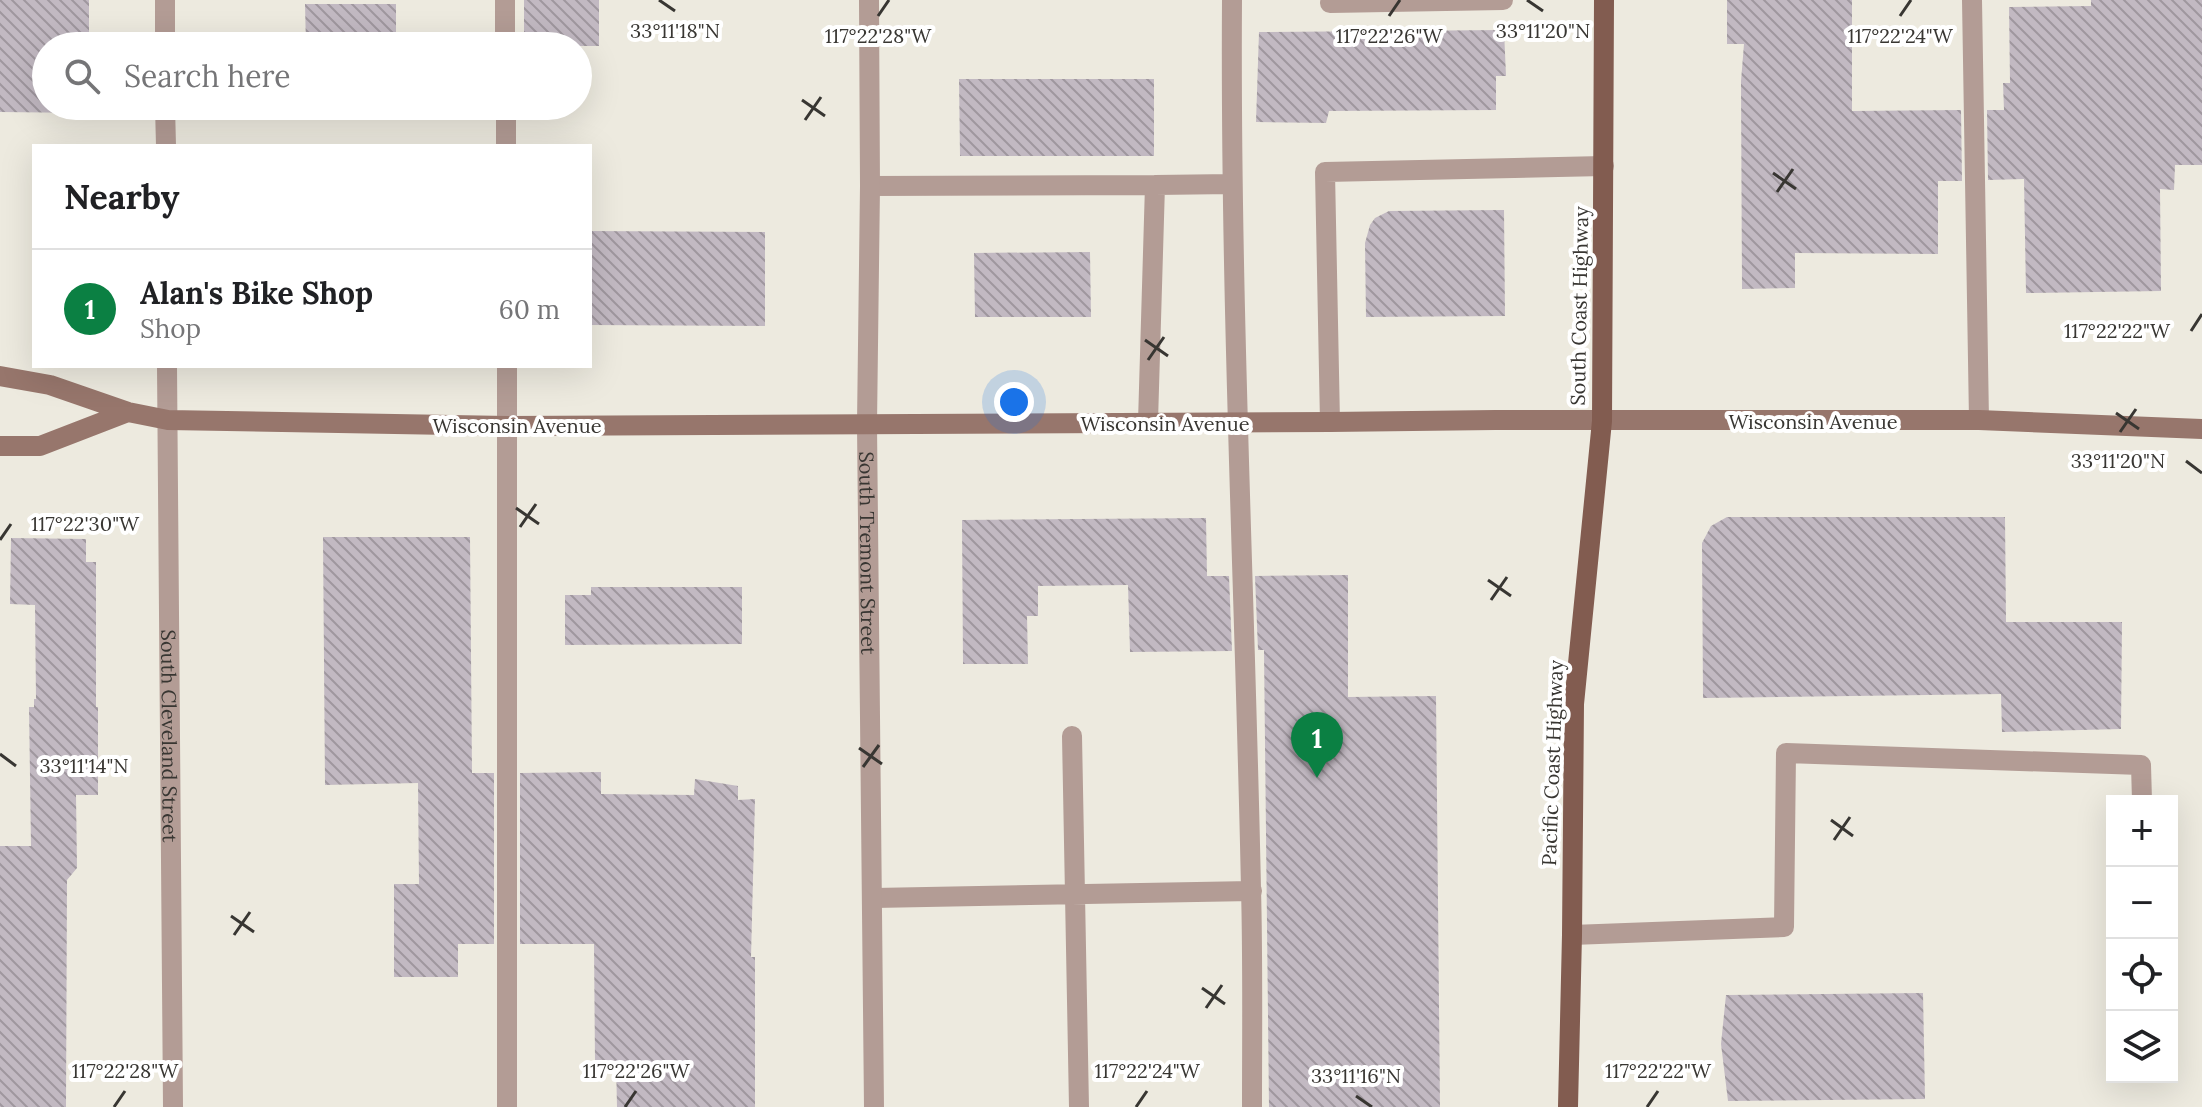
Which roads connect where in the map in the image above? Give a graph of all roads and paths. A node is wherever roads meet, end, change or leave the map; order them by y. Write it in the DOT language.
graph roads {
  1 [pos="165,0"];
  2 [pos="505,0"];
  3 [pos="869,0"];
  4 [pos="1232,0"];
  5 [pos="1503,0"];
  6 [pos="1604,0"];
  7 [pos="1972,0"];
  8 [pos="1330,3"];
  9 [pos="165,32"];
  10 [pos="505,32"];
  11 [pos="165,120"];
  12 [pos="506,120"];
  13 [pos="166,144"];
  14 [pos="506,144"];
  15 [pos="1604,166"];
  16 [pos="1232,184"];
  17 [pos="1155,185"];
  18 [pos="870,186"];
  19 [pos="167,368"];
  20 [pos="507,368"];
  21 [pos="0,376"];
  22 [pos="128,412"];
  23 [pos="168,420"];
  24 [pos="1979,420"];
  25 [pos="1602,421"];
  26 [pos="1148,422"];
  27 [pos="1237,422"];
  28 [pos="1330,422"];
  29 [pos="867,425"];
  30 [pos="507,426"];
  31 [pos="2202,429"];
  32 [pos="0,446"];
  33 [pos="1072,736"];
  34 [pos="2142,795"];
  35 [pos="1252,891"];
  36 [pos="1075,894"];
  37 [pos="874,898"];
  38 [pos="1572,935"];
  39 [pos="173,1107"];
  40 [pos="507,1107"];
  41 [pos="874,1107"];
  42 [pos="1079,1107"];
  43 [pos="1252,1107"];
  44 [pos="1568,1107"];
  1 -- 9 [label="street"];
  2 -- 10 [label="street"];
  3 -- 18 [label="street, South Tremont Street"];
  4 -- 16 [label="street"];
  5 -- 8 [label="street"];
  6 -- 15 [label="main road"];
  7 -- 24 [label="street"];
  11 -- 13 [label="street"];
  12 -- 14 [label="street"];
  15 -- 25 [label="main road, South Coast Highway"];
  15 -- 28 [label="street"];
  16 -- 17 [label="street"];
  16 -- 27 [label="street"];
  17 -- 18 [label="street"];
  17 -- 26 [label="street"];
  18 -- 29 [label="street, South Tremont Street"];
  19 -- 23 [label="street, South Cleveland Street"];
  20 -- 30 [label="street"];
  21 -- 22 [label="main road, Wisconsin Avenue"];
  22 -- 23 [label="main road, Wisconsin Avenue"];
  22 -- 32 [label="main road"];
  23 -- 30 [label="main road, Wisconsin Avenue"];
  23 -- 39 [label="street, South Cleveland Street"];
  24 -- 25 [label="main road, Wisconsin Avenue"];
  24 -- 31 [label="main road, Wisconsin Avenue"];
  25 -- 28 [label="main road, Wisconsin Avenue"];
  25 -- 38 [label="main road, Pacific Coast Highway"];
  26 -- 27 [label="main road, Wisconsin Avenue"];
  26 -- 29 [label="main road, Wisconsin Avenue"];
  27 -- 28 [label="main road, Wisconsin Avenue"];
  27 -- 35 [label="street"];
  29 -- 30 [label="main road, Wisconsin Avenue"];
  29 -- 37 [label="street, South Tremont Street"];
  30 -- 40 [label="street"];
  33 -- 36 [label="street"];
  34 -- 38 [label="street"];
  35 -- 36 [label="street"];
  35 -- 43 [label="street"];
  36 -- 37 [label="street"];
  36 -- 42 [label="street"];
  37 -- 41 [label="street, South Tremont Street"];
  38 -- 44 [label="main road, Pacific Coast Highway"];
}
